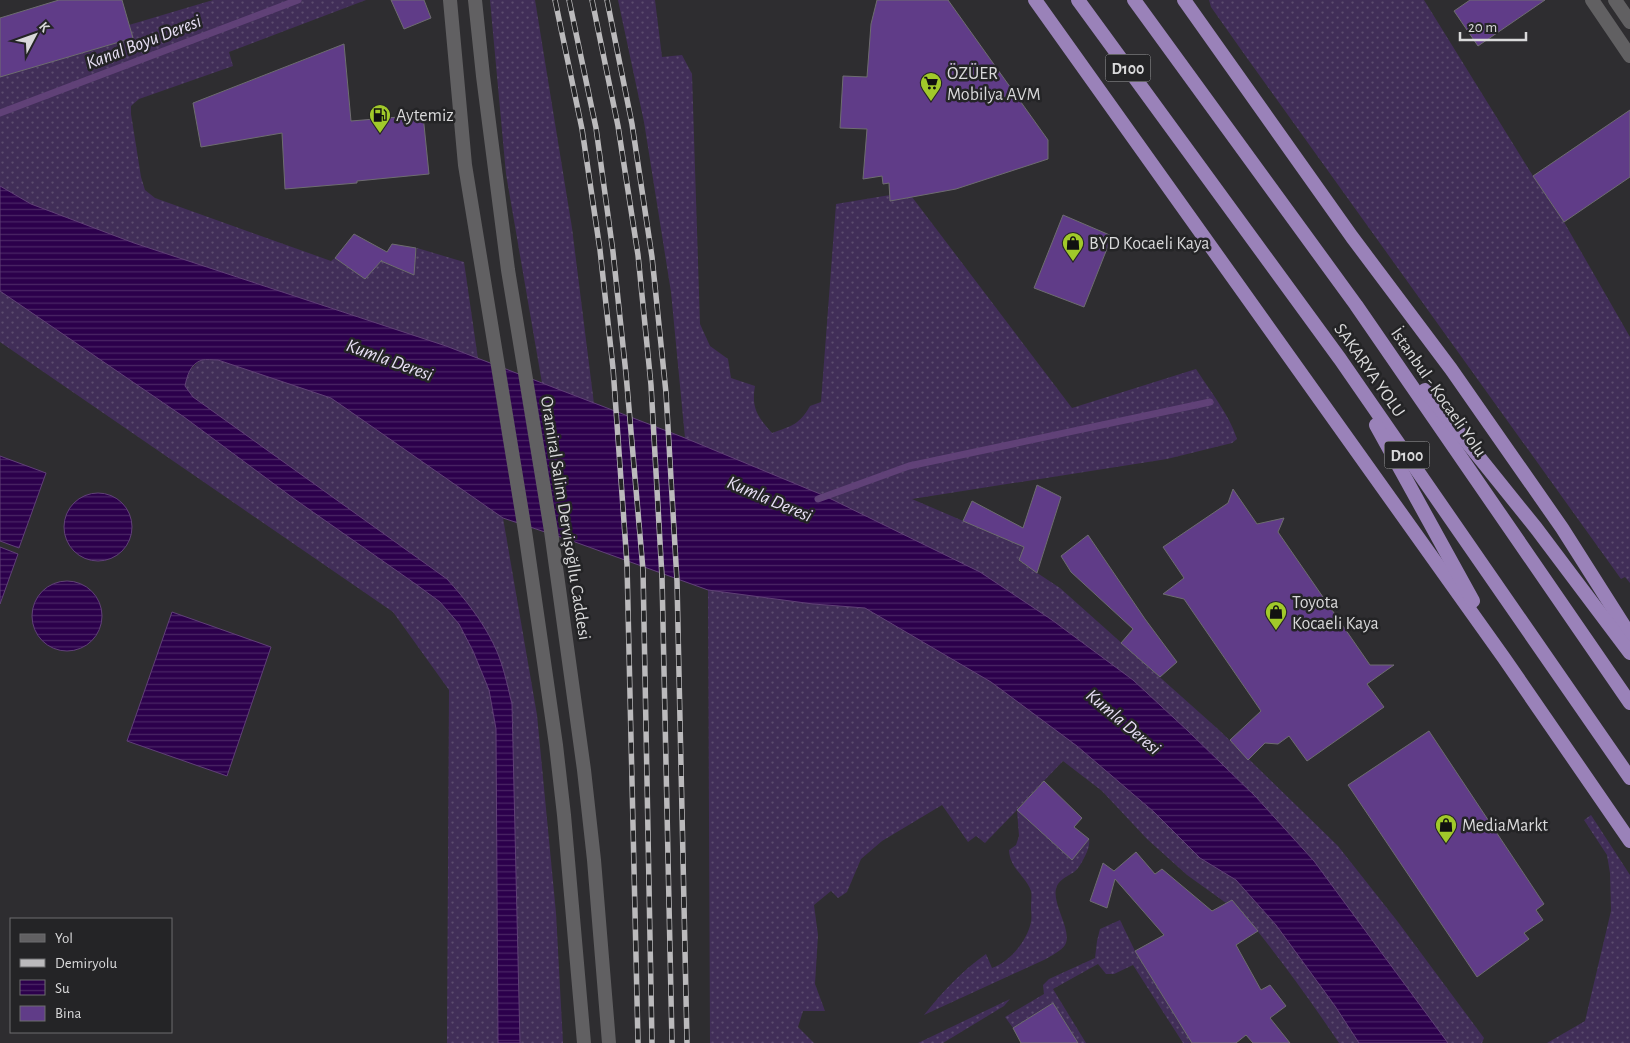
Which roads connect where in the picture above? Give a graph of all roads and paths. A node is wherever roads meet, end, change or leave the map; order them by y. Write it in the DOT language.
graph roads {
  1 [pos="450,0"];
  2 [pos="475,0"];
  3 [pos="1036,0"];
  4 [pos="1078,0"];
  5 [pos="1134,0"];
  6 [pos="1184,0"];
  7 [pos="1592,0"];
  8 [pos="1615,0"];
  9 [pos="1630,22"];
  10 [pos="1630,56"];
  11 [pos="1356,305"];
  12 [pos="1340,359"];
  13 [pos="1630,635"];
  14 [pos="1630,653"];
  15 [pos="1504,658"];
  16 [pos="1630,703"];
  17 [pos="1630,778"];
  18 [pos="1630,840"];
  19 [pos="584,1043"];
  20 [pos="609,1043"];
  1 -- 19 [label="main road"];
  2 -- 20 [label="main road, Oramiral Salim Dervişoğllu Caddesi"];
  3 -- 15 [label="highway"];
  4 -- 12 [label="highway, SAKARYA YOLU / D100"];
  5 -- 11 [label="highway, İstanbul - Kocaeli Yolu / D100"];
  6 -- 13 [label="highway"];
  7 -- 10 [label="main road"];
  8 -- 9 [label="main road"];
  11 -- 14 [label="highway"];
  11 -- 16 [label="highway, İstanbul - Kocaeli Yolu / D100"];
  12 -- 15 [label="highway"];
  12 -- 17 [label="highway, SAKARYA YOLU / D100"];
  15 -- 18 [label="highway"];
}
